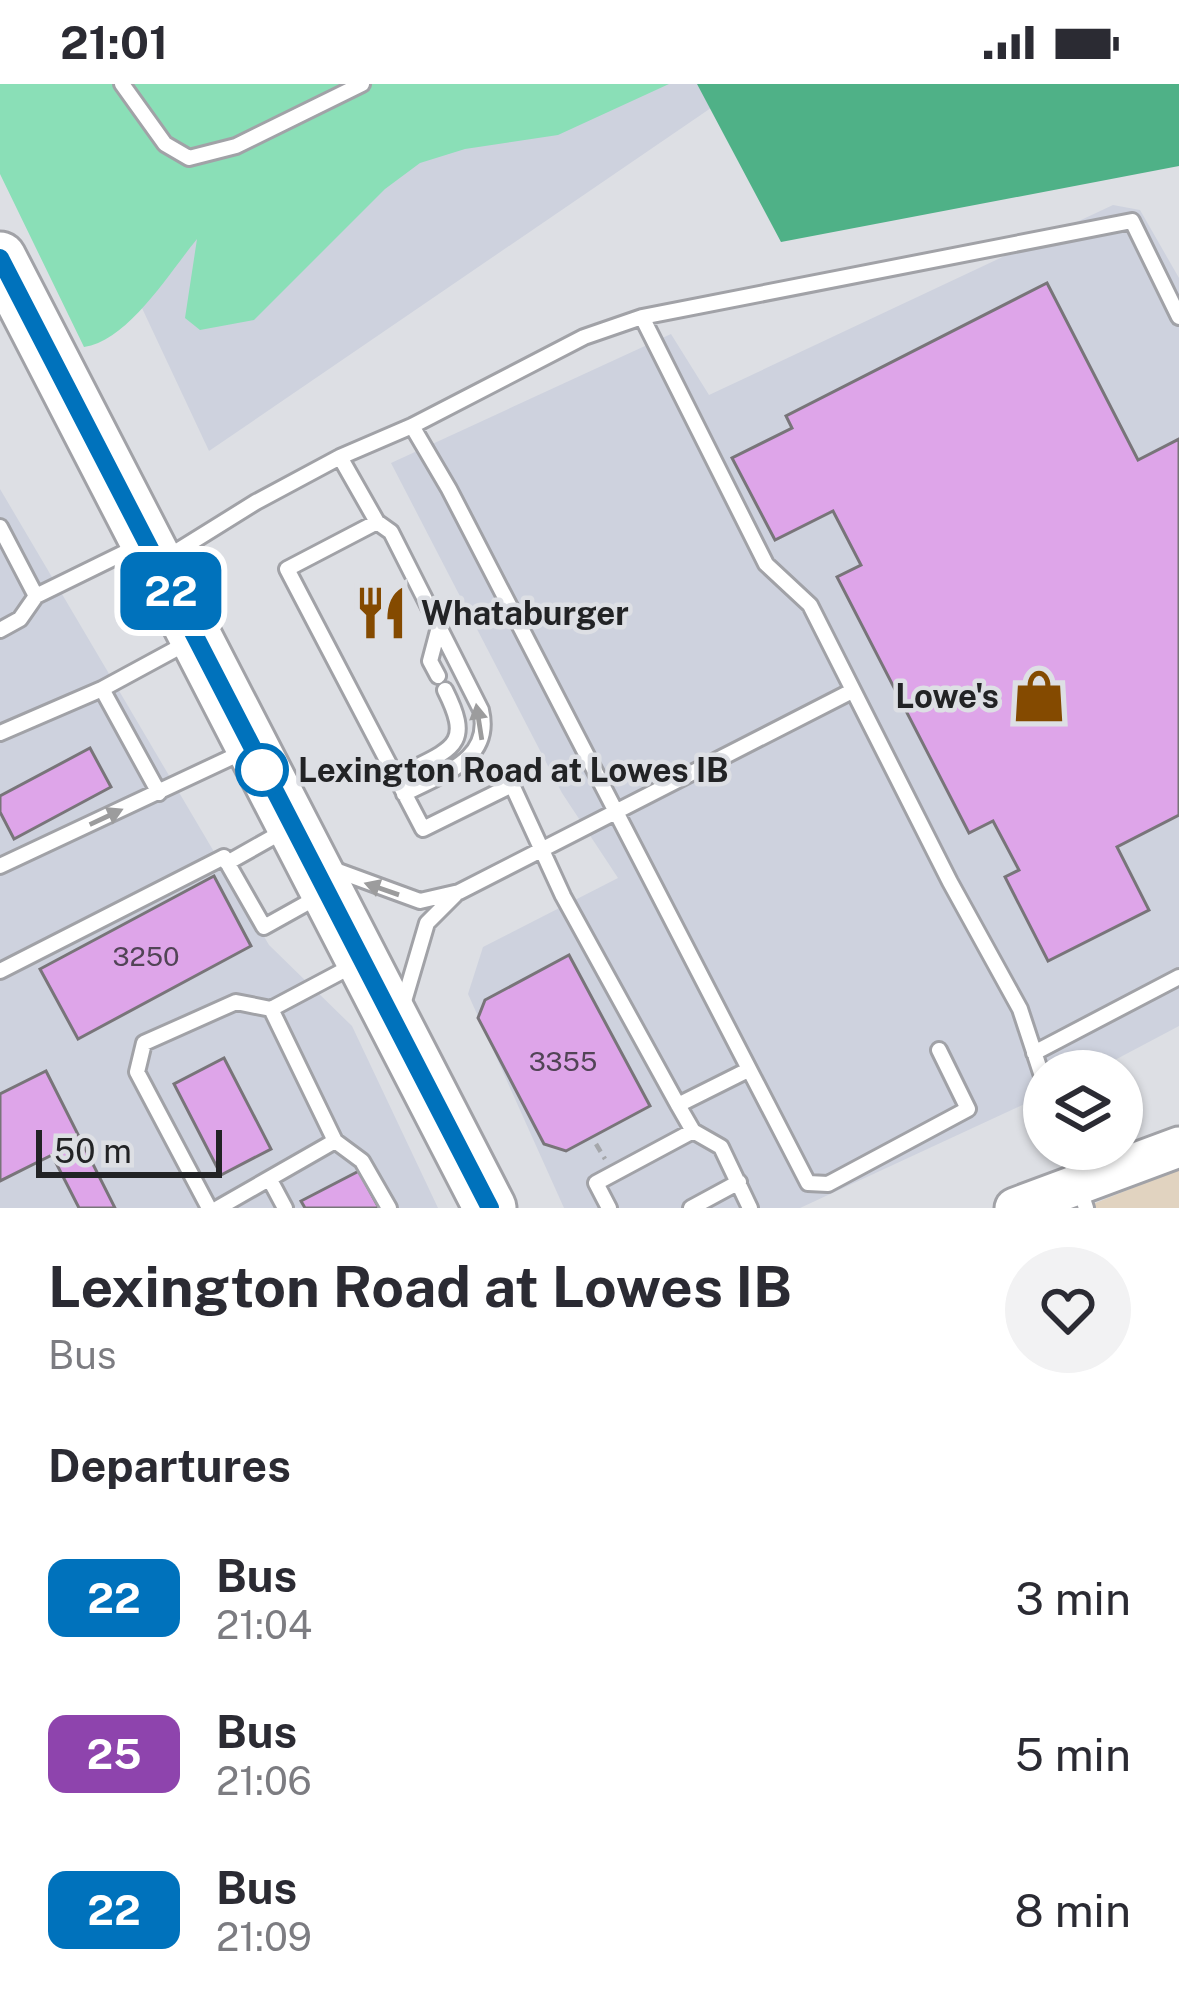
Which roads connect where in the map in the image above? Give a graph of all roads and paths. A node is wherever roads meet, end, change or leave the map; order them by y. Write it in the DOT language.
graph roads {
  1 [pos="122,84"];
  2 [pos="362,84"];
  3 [pos="0,258"];
  4 [pos="1179,316"];
  5 [pos="642,317"];
  6 [pos="412,426"];
  7 [pos="340,457"];
  8 [pos="376,522"];
  9 [pos="0,527"];
  10 [pos="151,553"];
  11 [pos="36,596"];
  12 [pos="439,627"];
  13 [pos="0,630"];
  14 [pos="195,639"];
  15 [pos="102,689"];
  16 [pos="852,691"];
  17 [pos="0,733"];
  18 [pos="250,748"];
  19 [pos="159,793"];
  20 [pos="404,794"];
  21 [pos="615,812"];
  22 [pos="543,850"];
  23 [pos="308,859"];
  24 [pos="227,863"];
  25 [pos="0,866"];
  26 [pos="459,892"];
  27 [pos="362,961"];
  28 [pos="0,970"];
  29 [pos="1179,977"];
  30 [pos="271,1009"];
  31 [pos="396,1028"];
  32 [pos="939,1049"];
  33 [pos="1033,1050"];
  34 [pos="1040,1050"];
  35 [pos="748,1070"];
  36 [pos="678,1106"];
  37 [pos="693,1131"];
  38 [pos="335,1141"];
  39 [pos="1179,1147"];
  40 [pos="270,1180"];
  41 [pos="1077,1180"];
  42 [pos="739,1182"];
  43 [pos="213,1208"];
  44 [pos="285,1208"];
  45 [pos="389,1208"];
  46 [pos="490,1208"];
  47 [pos="609,1208"];
  48 [pos="691,1208"];
  49 [pos="750,1208"];
  50 [pos="1015,1208"];
  1 -- 2 [label="lane"];
  3 -- 10 [label="highway"];
  4 -- 5 [label="lane"];
  5 -- 6 [label="lane"];
  5 -- 16 [label="lane"];
  6 -- 7 [label="lane"];
  6 -- 21 [label="lane"];
  7 -- 8 [label="lane"];
  7 -- 10 [label="lane"];
  8 -- 12 [label="lane"];
  8 -- 20 [label="lane"];
  9 -- 11 [label="lane"];
  10 -- 11 [label="lane"];
  10 -- 14 [label="highway"];
  11 -- 13 [label="lane"];
  12 -- 20 [label="lane"];
  20 -- 12 [label="lane, one-way"];
  14 -- 15 [label="lane"];
  14 -- 18 [label="highway"];
  15 -- 17 [label="lane"];
  15 -- 19 [label="lane"];
  16 -- 21 [label="lane"];
  16 -- 33 [label="lane"];
  18 -- 19 [label="lane"];
  18 -- 23 [label="highway"];
  25 -- 19 [label="lane, one-way"];
  20 -- 22 [label="lane"];
  21 -- 22 [label="lane"];
  21 -- 35 [label="lane"];
  22 -- 26 [label="lane"];
  22 -- 36 [label="lane"];
  23 -- 24 [label="lane"];
  23 -- 24 [label="lane"];
  26 -- 23 [label="lane, one-way"];
  23 -- 27 [label="highway"];
  24 -- 28 [label="lane"];
  26 -- 31 [label="lane"];
  27 -- 30 [label="lane"];
  27 -- 31 [label="highway"];
  29 -- 34 [label="lane"];
  30 -- 38 [label="lane"];
  30 -- 43 [label="lane"];
  31 -- 46 [label="highway"];
  32 -- 35 [label="lane"];
  35 -- 36 [label="lane"];
  36 -- 37 [label="lane"];
  37 -- 42 [label="lane"];
  37 -- 47 [label="lane"];
  38 -- 40 [label="lane"];
  38 -- 45 [label="lane"];
  39 -- 41 [label="main road"];
  40 -- 43 [label="lane"];
  40 -- 44 [label="lane"];
  41 -- 50 [label="main road"];
  42 -- 48 [label="lane"];
  42 -- 49 [label="lane"];
}
